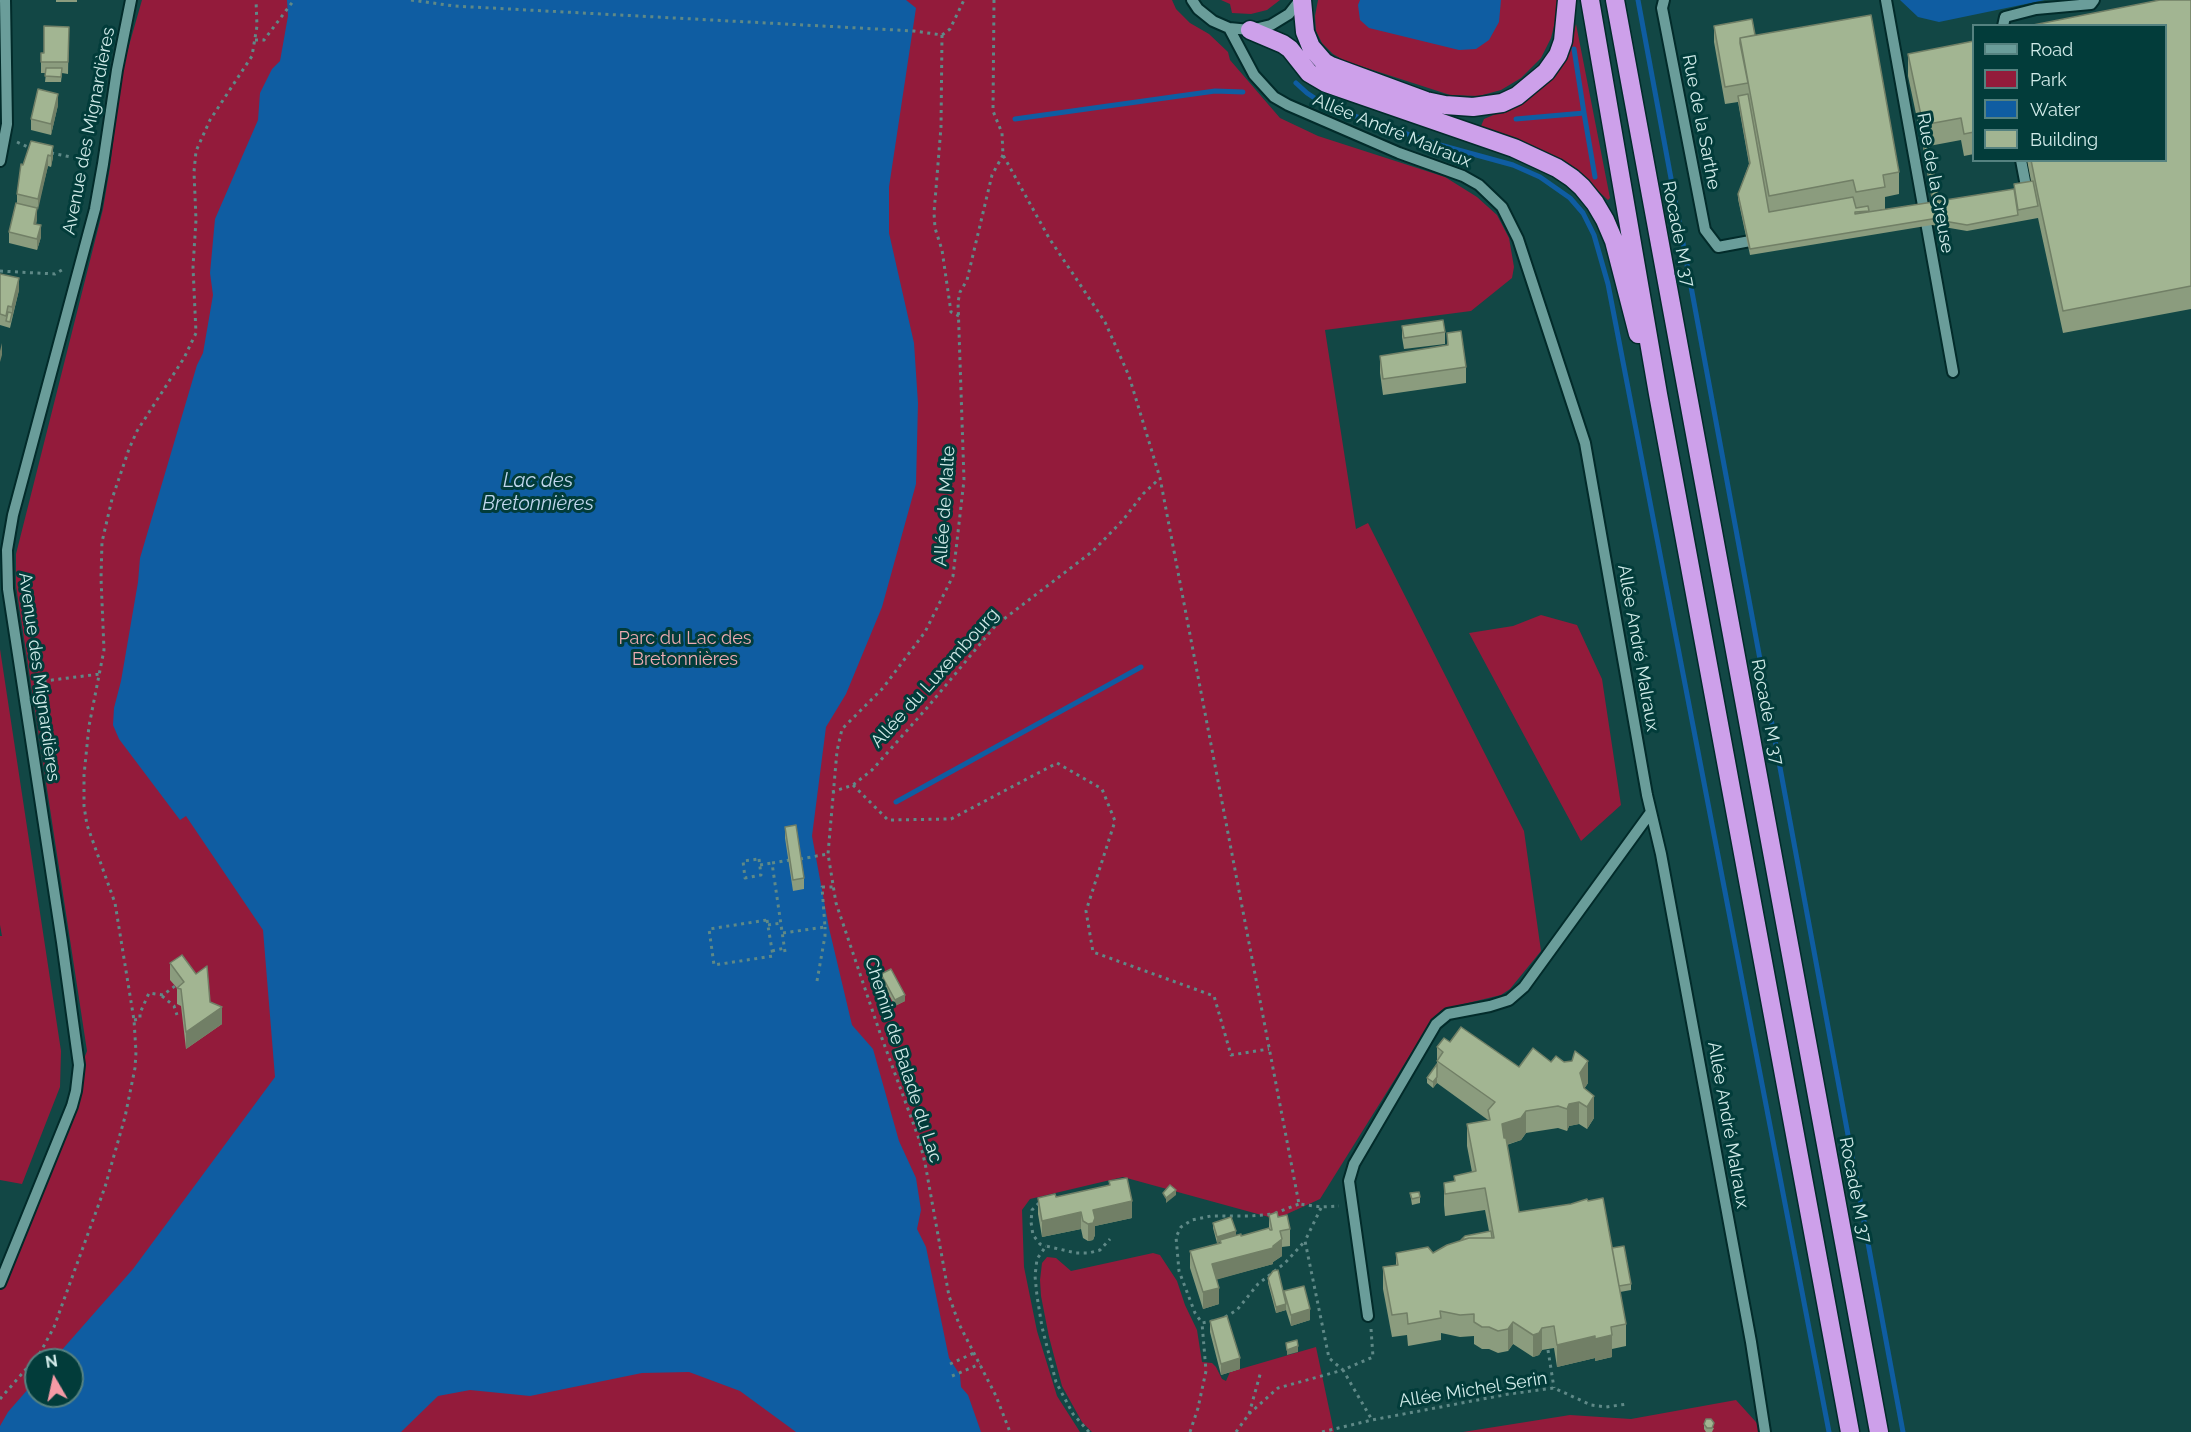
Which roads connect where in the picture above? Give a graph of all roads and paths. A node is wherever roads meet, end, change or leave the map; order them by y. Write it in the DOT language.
graph roads {
  1 [pos="5,0"];
  2 [pos="131,0"];
  3 [pos="256,0"];
  4 [pos="294,0"];
  5 [pos="411,0"];
  6 [pos="964,0"];
  7 [pos="994,0"];
  8 [pos="1192,0"];
  9 [pos="1301,0"];
  10 [pos="1567,0"];
  11 [pos="1590,0"];
  12 [pos="1615,0"];
  13 [pos="1664,0"];
  14 [pos="1886,0"];
  15 [pos="2094,0"];
  16 [pos="2003,24"];
  17 [pos="1229,28"];
  18 [pos="1250,30"];
  19 [pos="942,35"];
  20 [pos="255,40"];
  21 [pos="6,136"];
  22 [pos="33,149"];
  23 [pos="43,152"];
  24 [pos="1003,155"];
  25 [pos="0,161"];
  26 [pos="2021,162"];
  27 [pos="103,164"];
  28 [pos="2025,182"];
  29 [pos="1775,237"];
  30 [pos="79,268"];
  31 [pos="0,271"];
  32 [pos="960,316"];
  33 [pos="1953,372"];
  34 [pos="1658,394"];
  35 [pos="1160,478"];
  36 [pos="4,590"];
  37 [pos="100,674"];
  38 [pos="36,682"];
  39 [pos="853,785"];
  40 [pos="832,792"];
  41 [pos="1651,812"];
  42 [pos="828,855"];
  43 [pos="772,863"];
  44 [pos="760,865"];
  45 [pos="833,887"];
  46 [pos="781,923"];
  47 [pos="768,925"];
  48 [pos="825,927"];
  49 [pos="783,933"];
  50 [pos="772,951"];
  51 [pos="817,981"];
  52 [pos="175,986"];
  53 [pos="160,995"];
  54 [pos="177,1015"];
  55 [pos="134,1020"];
  56 [pos="1270,1049"];
  57 [pos="1045,1202"];
  58 [pos="1299,1204"];
  59 [pos="1353,1205"];
  60 [pos="1321,1207"];
  61 [pos="1110,1239"];
  62 [pos="1305,1241"];
  63 [pos="1046,1246"];
  64 [pos="0,1283"];
  65 [pos="1368,1316"];
  66 [pos="1203,1323"];
  67 [pos="1548,1350"];
  68 [pos="974,1353"];
  69 [pos="950,1364"];
  70 [pos="980,1364"];
  71 [pos="1343,1370"];
  72 [pos="1261,1371"];
  73 [pos="952,1376"];
  74 [pos="1554,1389"];
  75 [pos="0,1399"];
  76 [pos="1627,1404"];
  77 [pos="1249,1414"];
  78 [pos="1372,1420"];
  79 [pos="1010,1432"];
  80 [pos="1089,1432"];
  81 [pos="1190,1432"];
  82 [pos="1236,1432"];
  83 [pos="1322,1432"];
  84 [pos="1765,1432"];
  85 [pos="1770,1432"];
  86 [pos="1851,1432"];
  87 [pos="1879,1432"];
  1 -- 21 [label="street"];
  2 -- 27 [label="street, Avenue des Mignardières"];
  3 -- 20 [label="path"];
  4 -- 20 [label="path"];
  5 -- 19 [label="path"];
  6 -- 19 [label="path"];
  7 -- 24 [label="path"];
  8 -- 17 [label="street"];
  9 -- 10 [label="highway"];
  9 -- 18 [label="street"];
  11 -- 34 [label="highway"];
  12 -- 87 [label="highway, Rocade M 37"];
  13 -- 29 [label="street, Rue de la Sarthe"];
  14 -- 33 [label="street, Rue de la Creuse"];
  15 -- 16 [label="street"];
  17 -- 18 [label="street"];
  17 -- 41 [label="street, Allée André Malraux"];
  18 -- 34 [label="highway"];
  19 -- 32 [label="path"];
  20 -- 37 [label="path"];
  21 -- 22 [label="path"];
  21 -- 25 [label="street"];
  23 -- 27 [label="path"];
  24 -- 32 [label="path, Allée de Malte"];
  24 -- 35 [label="path"];
  26 -- 28 [label="street"];
  27 -- 30 [label="street, Avenue des Mignardières"];
  30 -- 31 [label="path"];
  30 -- 36 [label="street, Avenue des Mignardières"];
  32 -- 40 [label="path, Allée de Malte"];
  34 -- 86 [label="highway"];
  35 -- 39 [label="path, Allée du Luxembourg"];
  35 -- 56 [label="path"];
  36 -- 64 [label="street, Avenue des Mignardières"];
  37 -- 38 [label="path"];
  37 -- 55 [label="path"];
  39 -- 40 [label="path, Allée du Luxembourg"];
  39 -- 56 [label="path"];
  40 -- 42 [label="path, Chemin de Balade du Lac"];
  41 -- 59 [label="street"];
  41 -- 84 [label="street, Allée André Malraux"];
  42 -- 43 [label="path"];
  42 -- 45 [label="path, Chemin de Balade du Lac"];
  43 -- 44 [label="path"];
  43 -- 46 [label="path"];
  44 -- 44 [label="path"];
  45 -- 48 [label="path"];
  45 -- 68 [label="path, Chemin de Balade du Lac"];
  46 -- 47 [label="path"];
  46 -- 49 [label="path"];
  47 -- 50 [label="path"];
  47 -- 50 [label="path"];
  48 -- 49 [label="path"];
  48 -- 51 [label="path"];
  49 -- 50 [label="path"];
  52 -- 53 [label="path"];
  53 -- 54 [label="path"];
  53 -- 55 [label="path"];
  55 -- 75 [label="path"];
  56 -- 58 [label="path"];
  57 -- 63 [label="path"];
  58 -- 60 [label="path"];
  58 -- 66 [label="path"];
  59 -- 60 [label="path"];
  59 -- 65 [label="street"];
  60 -- 62 [label="path"];
  61 -- 63 [label="path"];
  62 -- 66 [label="path"];
  62 -- 71 [label="path"];
  63 -- 80 [label="path"];
  65 -- 71 [label="path"];
  66 -- 81 [label="path"];
  67 -- 74 [label="path"];
  68 -- 69 [label="path"];
  68 -- 70 [label="path, Chemin de Balade du Lac"];
  70 -- 73 [label="path"];
  70 -- 79 [label="path, Chemin de Balade du Lac"];
  71 -- 77 [label="path"];
  71 -- 78 [label="path"];
  72 -- 77 [label="path"];
  74 -- 76 [label="path, Allée Michel Serin"];
  74 -- 78 [label="path, Allée Michel Serin"];
  77 -- 82 [label="path"];
  78 -- 83 [label="path, Allée Michel Serin"];
  84 -- 85 [label="street, Allée André Malraux"];
}
